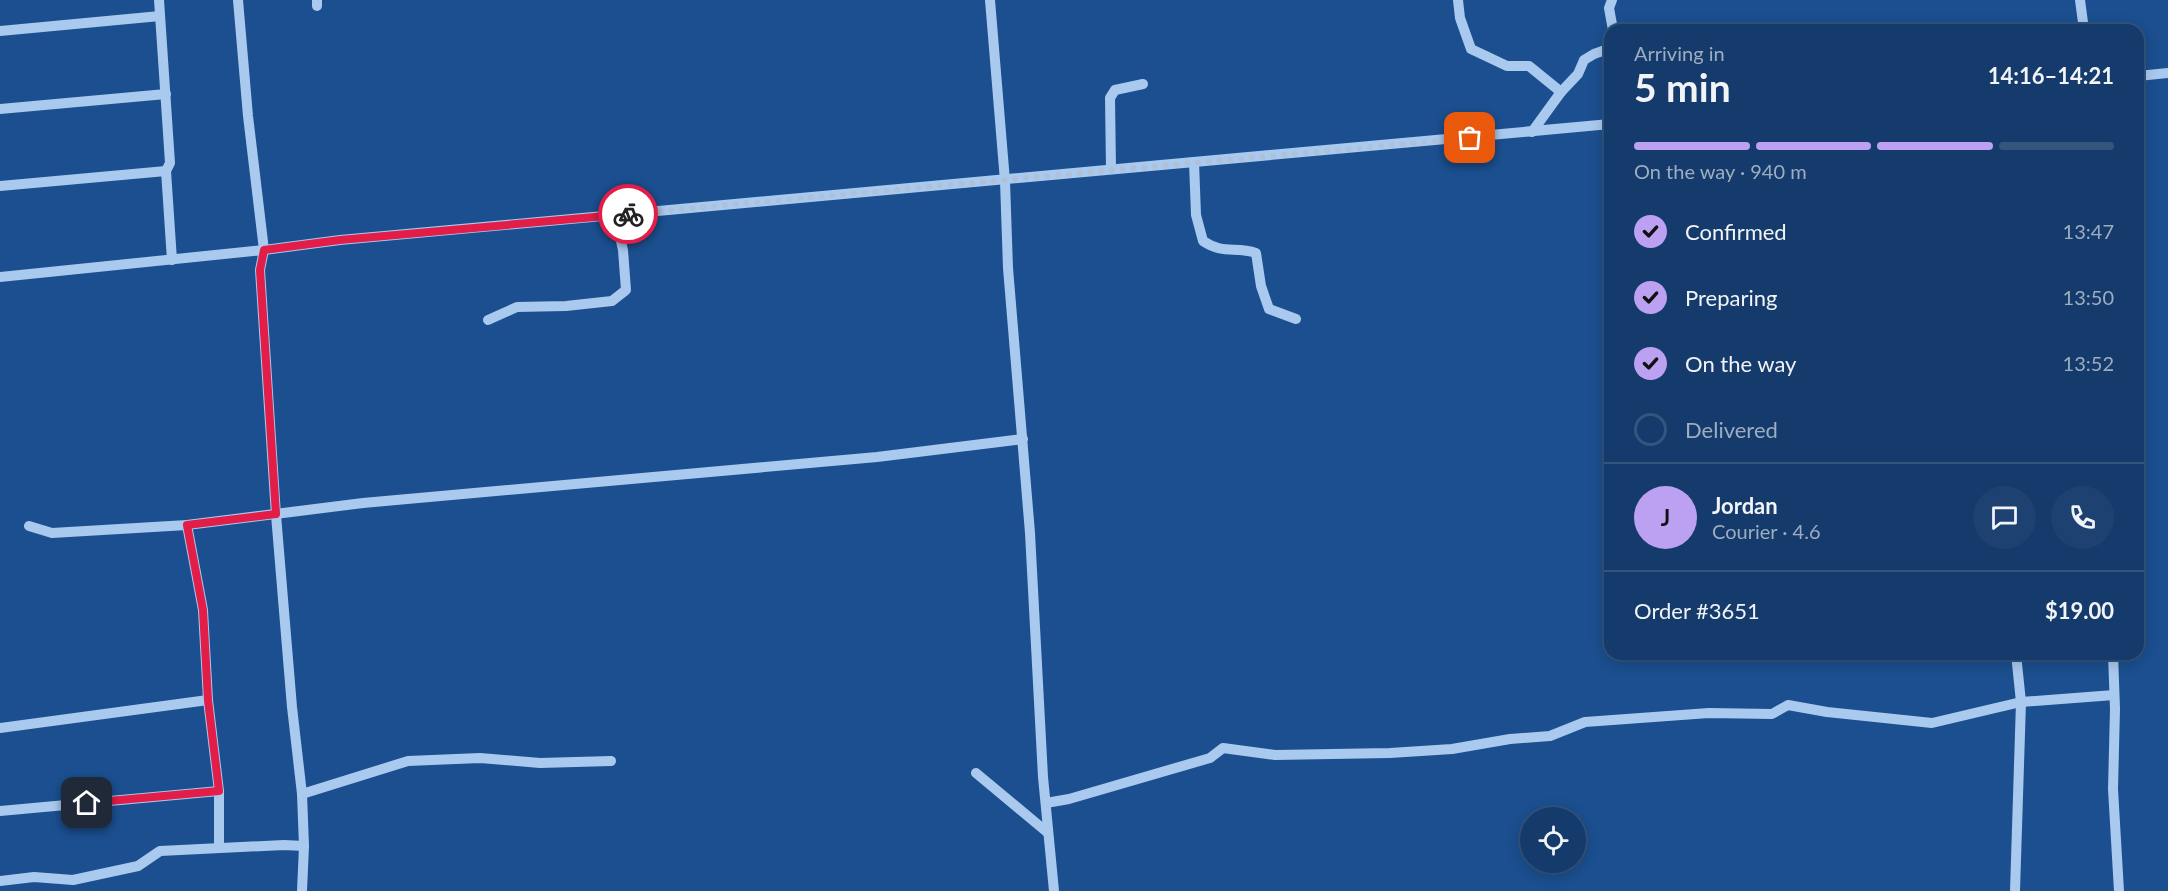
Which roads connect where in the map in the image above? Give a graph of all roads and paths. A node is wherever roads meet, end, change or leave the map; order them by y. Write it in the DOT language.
graph roads {
  1 [pos="159,0"];
  2 [pos="238,0"];
  3 [pos="990,0"];
  4 [pos="1458,0"];
  5 [pos="1612,0"];
  6 [pos="2080,0"];
  7 [pos="160,16"];
  8 [pos="1612,24"];
  9 [pos="2083,24"];
  10 [pos="0,31"];
  11 [pos="1604,51"];
  12 [pos="2168,73"];
  13 [pos="2144,75"];
  14 [pos="1143,84"];
  15 [pos="1561,92"];
  16 [pos="166,94"];
  17 [pos="0,109"];
  18 [pos="1604,125"];
  19 [pos="1532,132"];
  20 [pos="1194,162"];
  21 [pos="1111,169"];
  22 [pos="166,171"];
  23 [pos="1005,181"];
  24 [pos="0,186"];
  25 [pos="615,215"];
  26 [pos="264,250"];
  27 [pos="172,260"];
  28 [pos="0,277"];
  29 [pos="1296,319"];
  30 [pos="488,320"];
  31 [pos="1023,440"];
  32 [pos="276,514"];
  33 [pos="187,525"];
  34 [pos="29,526"];
  35 [pos="2017,660"];
  36 [pos="2113,660"];
  37 [pos="2114,695"];
  38 [pos="208,700"];
  39 [pos="2021,702"];
  40 [pos="0,728"];
  41 [pos="611,761"];
  42 [pos="976,773"];
  43 [pos="219,791"];
  44 [pos="302,794"];
  45 [pos="1046,803"];
  46 [pos="0,811"];
  47 [pos="1048,833"];
  48 [pos="304,846"];
  49 [pos="219,848"];
  50 [pos="0,881"];
  51 [pos="302,891"];
  52 [pos="1054,891"];
  53 [pos="2015,891"];
  54 [pos="2119,891"];
  1 -- 7 [label="street"];
  2 -- 26 [label="street"];
  3 -- 23 [label="street"];
  4 -- 15 [label="street"];
  5 -- 8 [label="street"];
  6 -- 9 [label="street"];
  7 -- 10 [label="street"];
  7 -- 16 [label="street"];
  11 -- 15 [label="street"];
  12 -- 13 [label="street"];
  14 -- 21 [label="street"];
  15 -- 19 [label="street"];
  16 -- 17 [label="street"];
  16 -- 22 [label="street"];
  18 -- 19 [label="street"];
  19 -- 20 [label="street"];
  20 -- 21 [label="street"];
  20 -- 29 [label="street"];
  21 -- 23 [label="street"];
  22 -- 24 [label="street"];
  22 -- 27 [label="street"];
  23 -- 25 [label="street"];
  23 -- 31 [label="street"];
  25 -- 26 [label="street"];
  25 -- 30 [label="street"];
  26 -- 27 [label="street"];
  26 -- 32 [label="street"];
  27 -- 28 [label="street"];
  31 -- 32 [label="street"];
  31 -- 45 [label="street"];
  32 -- 33 [label="street"];
  32 -- 44 [label="street"];
  33 -- 34 [label="street"];
  33 -- 38 [label="street"];
  35 -- 39 [label="street"];
  36 -- 37 [label="street"];
  37 -- 39 [label="street"];
  37 -- 54 [label="street"];
  38 -- 40 [label="street"];
  38 -- 43 [label="street"];
  39 -- 45 [label="street"];
  39 -- 53 [label="street"];
  41 -- 44 [label="street"];
  42 -- 47 [label="street"];
  43 -- 46 [label="street"];
  43 -- 49 [label="street"];
  44 -- 48 [label="street"];
  45 -- 47 [label="street"];
  47 -- 52 [label="street"];
  48 -- 49 [label="street"];
  48 -- 51 [label="street"];
  49 -- 50 [label="street"];
}
